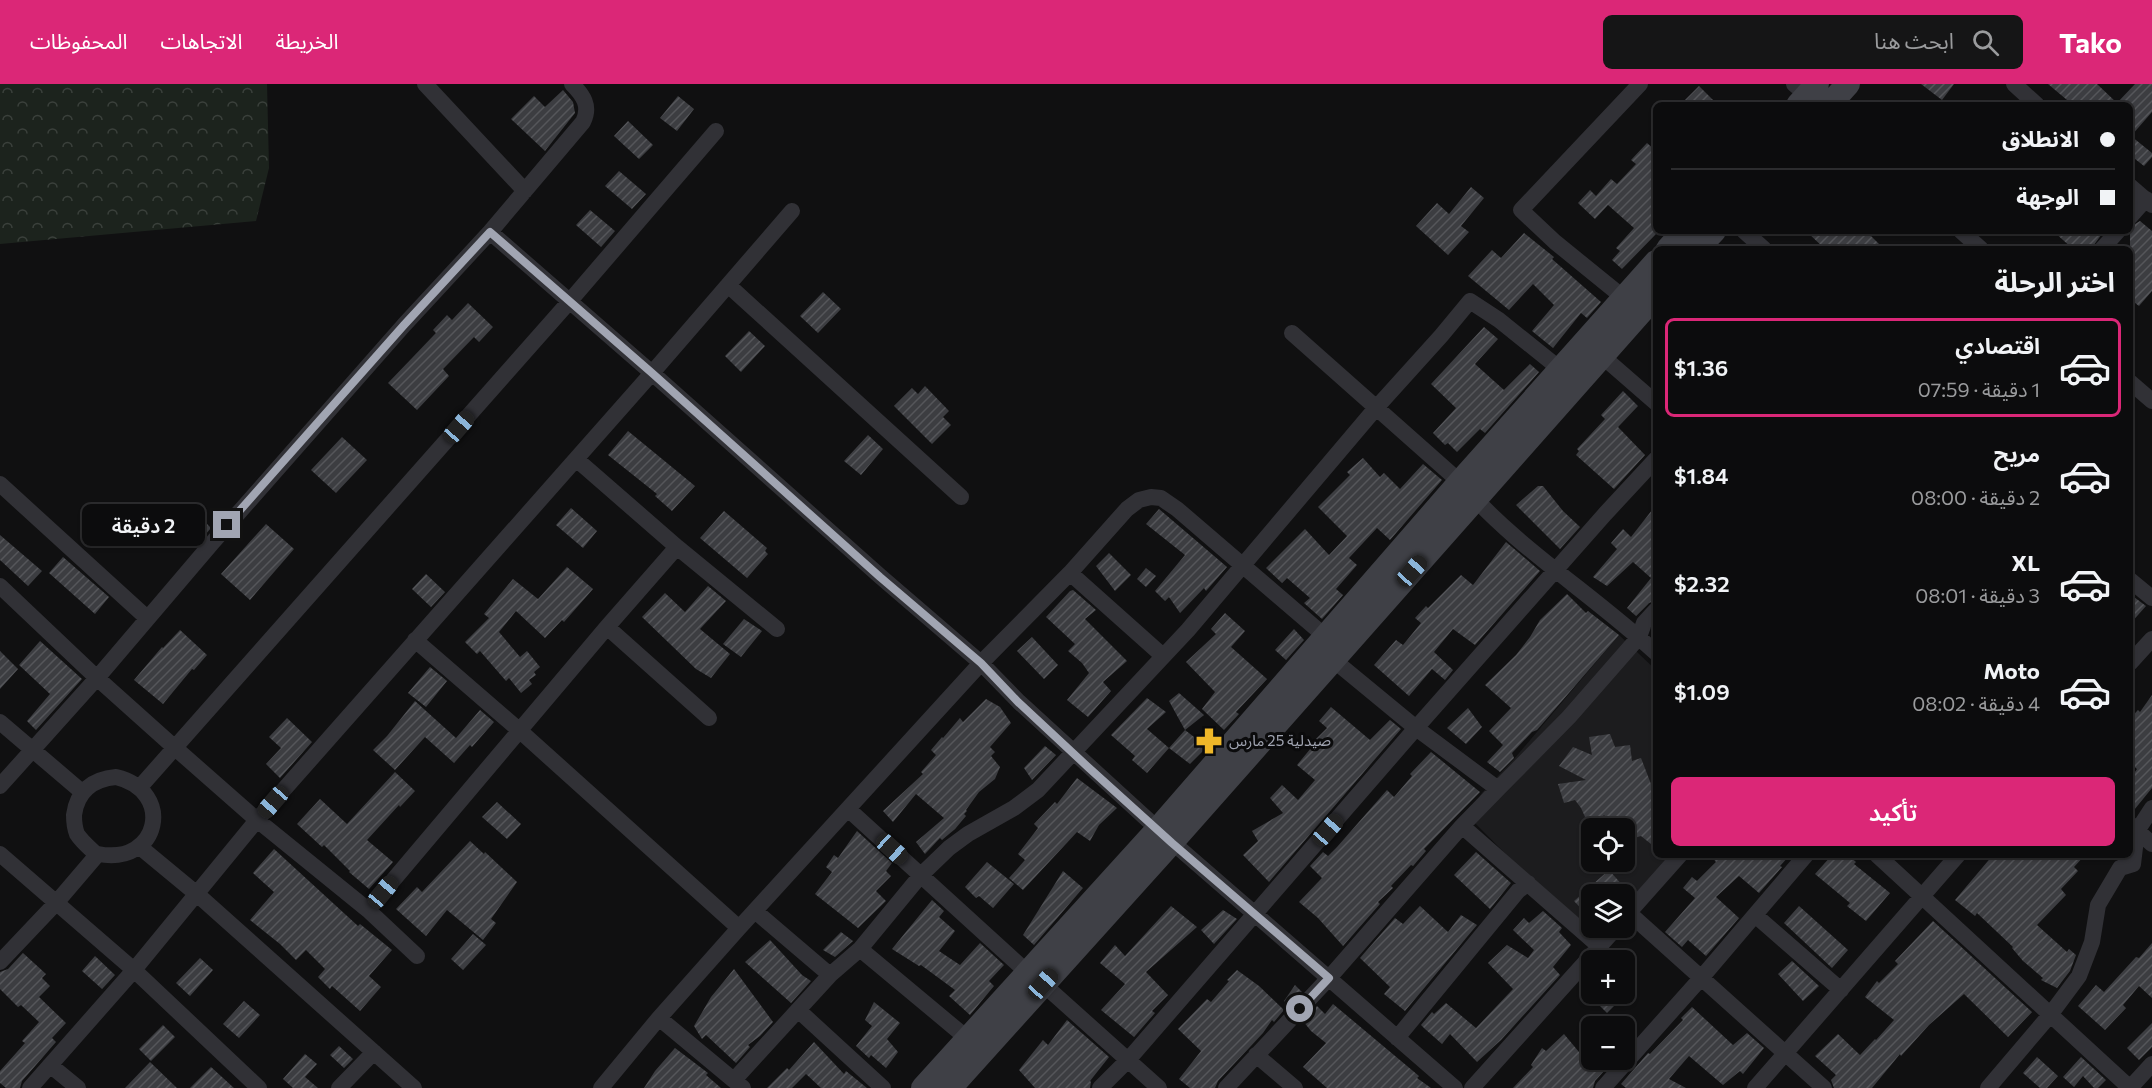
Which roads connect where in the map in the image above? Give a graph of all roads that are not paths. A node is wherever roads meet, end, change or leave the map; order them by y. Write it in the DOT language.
graph roads {
  1 [pos="425,84"];
  2 [pos="572,84"];
  3 [pos="1640,84"];
  4 [pos="1848,84"];
  5 [pos="2014,84"];
  6 [pos="1832,102"];
  7 [pos="2034,102"];
  8 [pos="716,132"];
  9 [pos="525,191"];
  10 [pos="2144,194"];
  11 [pos="792,211"];
  12 [pos="2133,213"];
  13 [pos="490,232"];
  14 [pos="1681,234"];
  15 [pos="1711,234"];
  16 [pos="1747,234"];
  17 [pos="1964,234"];
  18 [pos="2115,234"];
  19 [pos="1671,246"];
  20 [pos="1701,246"];
  21 [pos="1761,246"];
  22 [pos="1978,246"];
  23 [pos="2105,246"];
  24 [pos="1653,265"];
  25 [pos="728,285"];
  26 [pos="1624,298"];
  27 [pos="1653,298"];
  28 [pos="569,302"];
  29 [pos="1292,333"];
  30 [pos="1602,356"];
  31 [pos="1560,369"];
  32 [pos="652,373"];
  33 [pos="2133,384"];
  34 [pos="1653,400"];
  35 [pos="2152,401"];
  36 [pos="1376,408"];
  37 [pos="576,459"];
  38 [pos="1653,462"];
  39 [pos="0,484"];
  40 [pos="1468,491"];
  41 [pos="961,497"];
  42 [pos="677,547"];
  43 [pos="1242,566"];
  44 [pos="1556,571"];
  45 [pos="1070,573"];
  46 [pos="2133,582"];
  47 [pos="0,586"];
  48 [pos="2152,598"];
  49 [pos="1653,613"];
  50 [pos="147,618"];
  51 [pos="607,627"];
  52 [pos="777,629"];
  53 [pos="1639,637"];
  54 [pos="2152,639"];
  55 [pos="415,640"];
  56 [pos="1325,648"];
  57 [pos="1653,650"];
  58 [pos="1163,656"];
  59 [pos="2133,660"];
  60 [pos="981,663"];
  61 [pos="97,678"];
  62 [pos="709,718"];
  63 [pos="0,722"];
  64 [pos="1416,728"];
  65 [pos="519,730"];
  66 [pos="174,747"];
  67 [pos="32,751"];
  68 [pos="1072,752"];
  69 [pos="0,786"];
  70 [pos="140,787"];
  71 [pos="1498,789"];
  72 [pos="82,792"];
  73 [pos="2152,808"];
  74 [pos="848,809"];
  75 [pos="257,820"];
  76 [pos="1462,826"];
  77 [pos="2134,828"];
  78 [pos="1165,836"];
  79 [pos="2152,844"];
  80 [pos="140,847"];
  81 [pos="0,854"];
  82 [pos="97,855"];
  83 [pos="1677,858"];
  84 [pos="1803,858"];
  85 [pos="1880,858"];
  86 [pos="1955,858"];
  87 [pos="921,875"];
  88 [pos="1528,884"];
  89 [pos="198,895"];
  90 [pos="1922,895"];
  91 [pos="56,903"];
  92 [pos="1635,907"];
  93 [pos="368,910"];
  94 [pos="754,911"];
  95 [pos="1255,914"];
  96 [pos="1755,915"];
  97 [pos="1635,923"];
  98 [pos="739,928"];
  99 [pos="1607,938"];
  100 [pos="1599,946"];
  101 [pos="860,949"];
  102 [pos="417,956"];
  103 [pos="0,962"];
  104 [pos="134,970"];
  105 [pos="830,975"];
  106 [pos="1035,978"];
  107 [pos="1329,978"];
  108 [pos="1702,978"];
  109 [pos="1841,990"];
  110 [pos="798,1010"];
  111 [pos="2050,1015"];
  112 [pos="659,1018"];
  113 [pos="1397,1038"];
  114 [pos="968,1039"];
  115 [pos="374,1052"];
  116 [pos="1787,1053"];
  117 [pos="1257,1055"];
  118 [pos="1128,1060"];
  119 [pos="2152,1064"];
  120 [pos="50,1065"];
  121 [pos="738,1084"];
  122 [pos="953,1087"];
  123 [pos="30,1088"];
  124 [pos="78,1088"];
  125 [pos="260,1088"];
  126 [pos="339,1088"];
  127 [pos="414,1088"];
  128 [pos="601,1088"];
  129 [pos="883,1088"];
  130 [pos="923,1088"];
  131 [pos="1100,1088"];
  132 [pos="1159,1088"];
  133 [pos="1226,1088"];
  134 [pos="1295,1088"];
  135 [pos="1455,1088"];
  136 [pos="1472,1088"];
  137 [pos="1603,1088"];
  138 [pos="1755,1088"];
  139 [pos="1824,1088"];
  140 [pos="1988,1088"];
  141 [pos="2130,1088"];
  1 -- 9 [label="street"];
  2 -- 9 [label="street"];
  3 -- 26 [label="street"];
  4 -- 6 [label="main road"];
  5 -- 7 [label="street"];
  8 -- 28 [label="street"];
  9 -- 13 [label="street"];
  10 -- 12 [label="street"];
  11 -- 25 [label="street"];
  13 -- 28 [label="street"];
  13 -- 50 [label="street"];
  14 -- 19 [label="main road"];
  15 -- 20 [label="main road"];
  16 -- 21 [label="street"];
  17 -- 22 [label="street"];
  18 -- 23 [label="street"];
  24 -- 26 [label="main road"];
  25 -- 32 [label="street"];
  25 -- 41 [label="street"];
  26 -- 31 [label="main road"];
  27 -- 30 [label="main road"];
  28 -- 32 [label="street"];
  28 -- 66 [label="street"];
  29 -- 36 [label="street"];
  30 -- 34 [label="street"];
  30 -- 40 [label="main road"];
  31 -- 36 [label="street"];
  31 -- 40 [label="main road"];
  32 -- 37 [label="street"];
  32 -- 60 [label="street"];
  33 -- 35 [label="street"];
  36 -- 40 [label="street"];
  36 -- 43 [label="street"];
  37 -- 42 [label="street"];
  37 -- 55 [label="street"];
  38 -- 44 [label="street"];
  39 -- 50 [label="street"];
  40 -- 44 [label="street"];
  40 -- 56 [label="main road"];
  42 -- 51 [label="street"];
  42 -- 52 [label="street"];
  43 -- 45 [label="street"];
  43 -- 56 [label="street"];
  43 -- 58 [label="street"];
  44 -- 53 [label="street"];
  44 -- 64 [label="street"];
  45 -- 58 [label="street"];
  45 -- 60 [label="street"];
  46 -- 48 [label="street"];
  47 -- 61 [label="street"];
  49 -- 53 [label="street"];
  50 -- 61 [label="street"];
  51 -- 62 [label="street"];
  51 -- 65 [label="street"];
  53 -- 57 [label="street"];
  53 -- 71 [label="street"];
  54 -- 59 [label="street"];
  55 -- 65 [label="street"];
  55 -- 75 [label="street"];
  56 -- 64 [label="street"];
  56 -- 78 [label="main road"];
  58 -- 68 [label="street"];
  60 -- 68 [label="street"];
  60 -- 74 [label="street"];
  61 -- 66 [label="street"];
  61 -- 67 [label="street"];
  63 -- 67 [label="street"];
  64 -- 71 [label="street"];
  64 -- 95 [label="street"];
  65 -- 93 [label="street"];
  65 -- 98 [label="street"];
  66 -- 70 [label="street"];
  66 -- 75 [label="street"];
  67 -- 69 [label="street"];
  67 -- 72 [label="street"];
  68 -- 78 [label="street"];
  68 -- 87 [label="street"];
  70 -- 72 [label="street"];
  70 -- 80 [label="street"];
  71 -- 76 [label="street"];
  72 -- 82 [label="street"];
  73 -- 77 [label="street"];
  74 -- 87 [label="street"];
  74 -- 94 [label="street"];
  75 -- 89 [label="street"];
  75 -- 93 [label="street"];
  76 -- 88 [label="street"];
  76 -- 107 [label="street"];
  77 -- 79 [label="street"];
  77 -- 111 [label="street"];
  78 -- 95 [label="street"];
  78 -- 106 [label="main road"];
  80 -- 82 [label="street"];
  80 -- 89 [label="street"];
  81 -- 91 [label="street"];
  82 -- 91 [label="street"];
  83 -- 92 [label="street"];
  84 -- 96 [label="street"];
  85 -- 90 [label="street"];
  86 -- 90 [label="street"];
  87 -- 101 [label="street"];
  87 -- 106 [label="street"];
  88 -- 100 [label="street"];
  88 -- 113 [label="street"];
  89 -- 104 [label="street"];
  89 -- 115 [label="street"];
  90 -- 109 [label="street"];
  90 -- 111 [label="street"];
  91 -- 103 [label="street"];
  91 -- 104 [label="street"];
  93 -- 102 [label="street"];
  94 -- 98 [label="street"];
  94 -- 105 [label="street"];
  95 -- 107 [label="street"];
  95 -- 118 [label="street"];
  96 -- 108 [label="street"];
  96 -- 109 [label="street"];
  97 -- 108 [label="street"];
  98 -- 112 [label="street"];
  99 -- 100 [label="street"];
  100 -- 136 [label="street"];
  101 -- 105 [label="street"];
  101 -- 114 [label="street"];
  104 -- 120 [label="street"];
  104 -- 125 [label="street"];
  105 -- 110 [label="street"];
  106 -- 114 [label="main road"];
  106 -- 118 [label="street"];
  106 -- 122 [label="main road"];
  107 -- 113 [label="street"];
  107 -- 117 [label="street"];
  108 -- 116 [label="street"];
  108 -- 137 [label="street"];
  109 -- 116 [label="street"];
  110 -- 121 [label="street"];
  110 -- 129 [label="street"];
  111 -- 140 [label="street"];
  111 -- 141 [label="street"];
  112 -- 121 [label="street"];
  112 -- 128 [label="street"];
  113 -- 135 [label="street"];
  114 -- 130 [label="main road"];
  115 -- 126 [label="street"];
  115 -- 127 [label="street"];
  116 -- 138 [label="street"];
  116 -- 139 [label="street"];
  117 -- 133 [label="street"];
  117 -- 134 [label="street"];
  118 -- 131 [label="street"];
  118 -- 132 [label="street"];
  119 -- 141 [label="street"];
  120 -- 123 [label="street"];
  120 -- 124 [label="street"];
}
